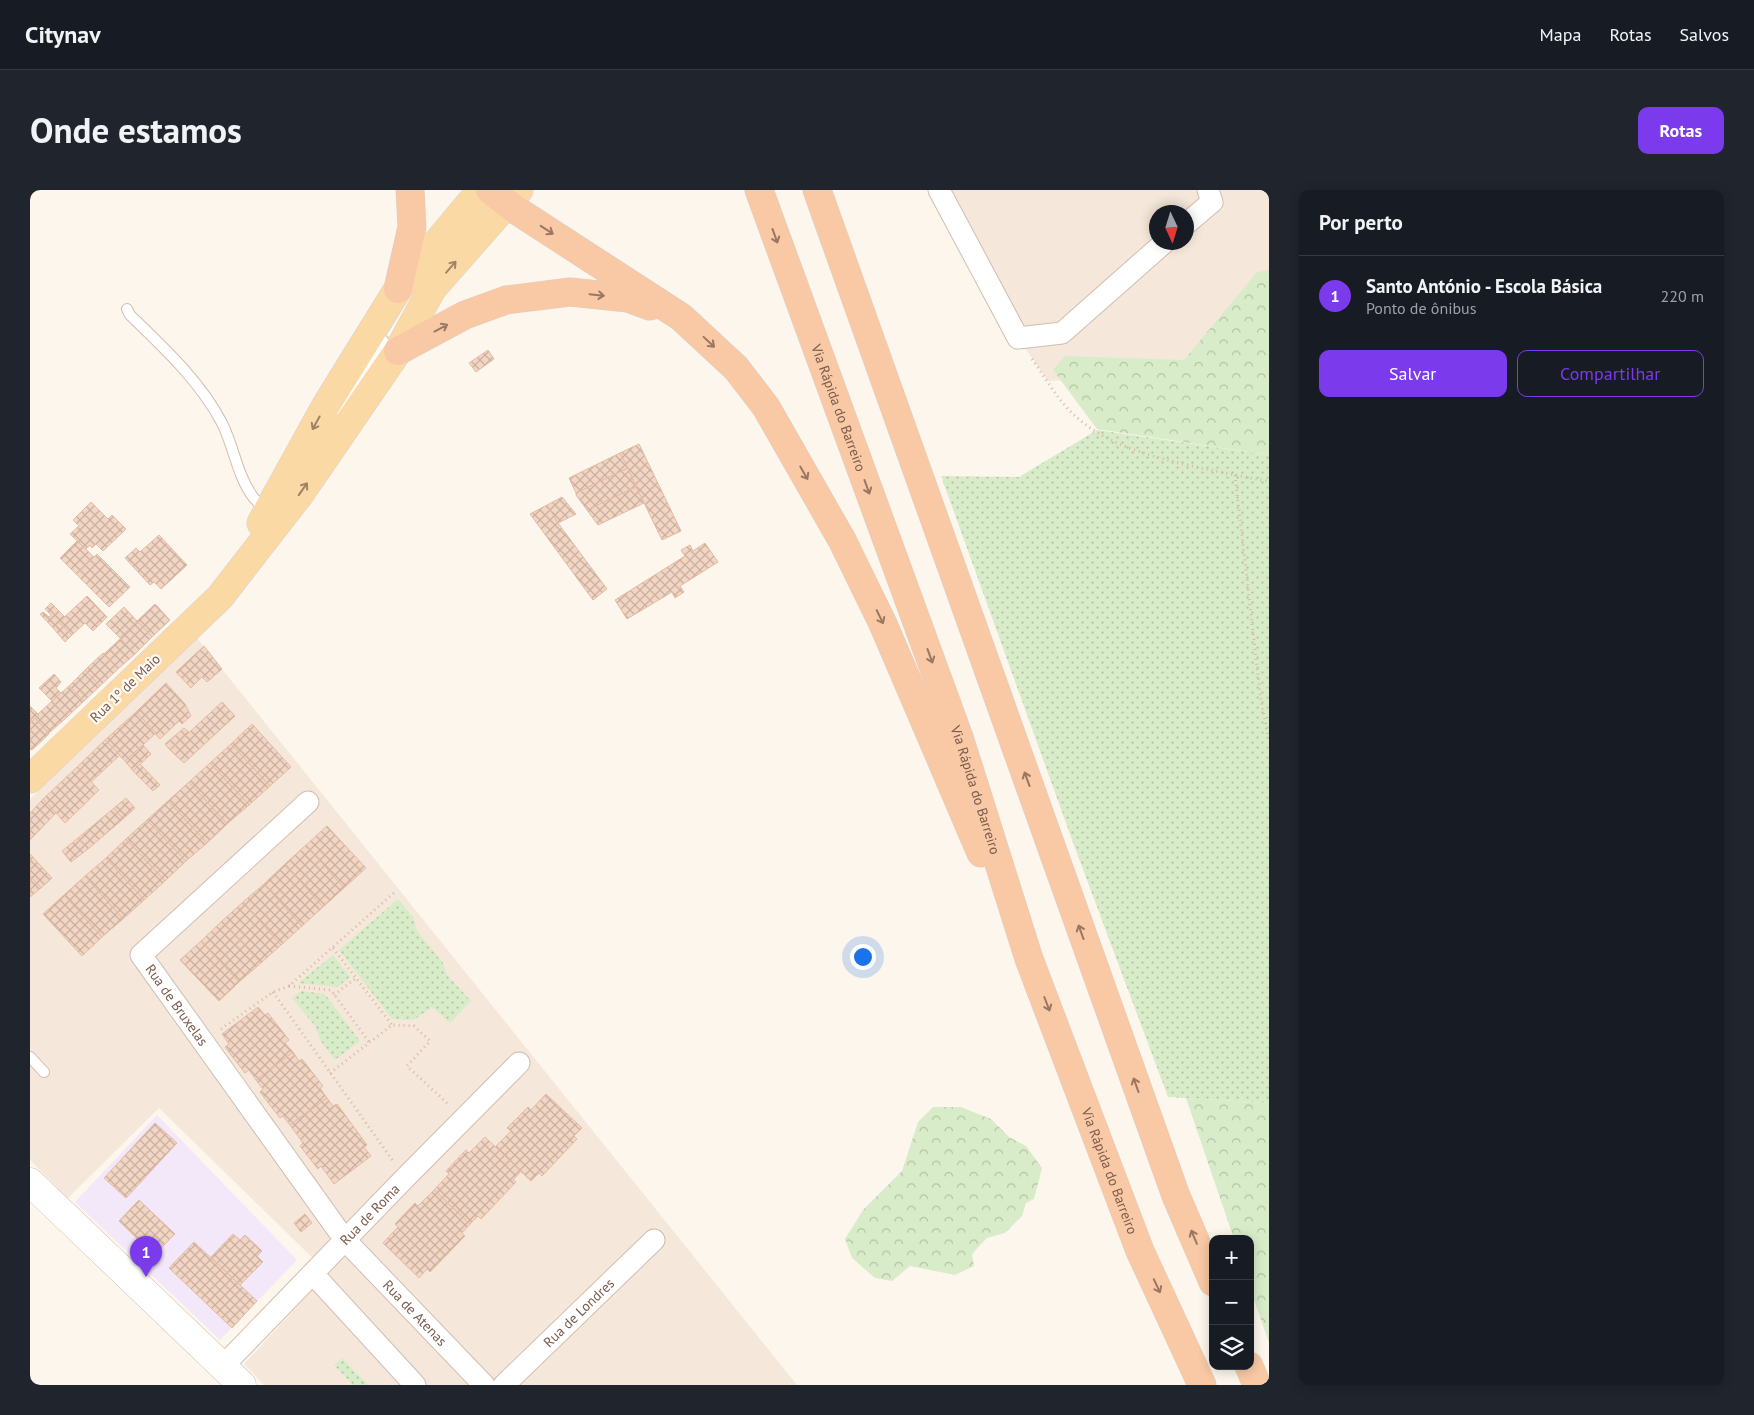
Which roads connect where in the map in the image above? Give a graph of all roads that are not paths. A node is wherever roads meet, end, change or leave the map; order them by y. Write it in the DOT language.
graph roads {
  1 [pos="410,190"];
  2 [pos="481,190"];
  3 [pos="759,190"];
  4 [pos="817,190"];
  5 [pos="939,190"];
  6 [pos="1208,190"];
  7 [pos="505,194"];
  8 [pos="1194,217"];
  9 [pos="1157,250"];
  10 [pos="430,252"];
  11 [pos="398,289"];
  12 [pos="127,308"];
  13 [pos="681,317"];
  14 [pos="398,350"];
  15 [pos="348,425"];
  16 [pos="267,511"];
  17 [pos="220,597"];
  18 [pos="30,779"];
  19 [pos="308,802"];
  20 [pos="1029,959"];
  21 [pos="30,1057"];
  22 [pos="519,1063"];
  23 [pos="44,1072"];
  24 [pos="30,1182"];
  25 [pos="345,1240"];
  26 [pos="654,1240"];
  27 [pos="313,1274"];
  28 [pos="1212,1280"];
  29 [pos="1251,1370"];
  30 [pos="232,1376"];
  31 [pos="415,1385"];
  32 [pos="484,1385"];
  33 [pos="504,1385"];
  34 [pos="1202,1385"];
  35 [pos="1257,1385"];
  1 -- 11 [label="highway"];
  2 -- 10 [label="main road"];
  3 -- 20 [label="highway, Via Rápida do Barreiro, one-way"];
  28 -- 4 [label="highway, one-way"];
  5 -- 9 [label="street"];
  6 -- 8 [label="street"];
  7 -- 13 [label="highway, one-way"];
  14 -- 7 [label="main road, one-way"];
  10 -- 11 [label="main road"];
  10 -- 15 [label="street"];
  11 -- 16 [label="main road, one-way"];
  12 -- 16 [label="lane"];
  14 -- 13 [label="highway, one-way"];
  13 -- 20 [label="highway, one-way"];
  14 -- 15 [label="main road"];
  17 -- 15 [label="main road, one-way"];
  16 -- 17 [label="main road"];
  17 -- 18 [label="main road, Rua 1º de Maio"];
  19 -- 25 [label="street, Rua de Bruxelas"];
  20 -- 34 [label="highway, Via Rápida do Barreiro, one-way"];
  21 -- 23 [label="lane"];
  22 -- 25 [label="street, Rua de Roma"];
  24 -- 30 [label="main road"];
  25 -- 27 [label="street, Rua de Roma"];
  25 -- 32 [label="street, Rua de Atenas"];
  26 -- 33 [label="street, Rua de Londres"];
  27 -- 30 [label="street, Rua de Roma"];
  27 -- 31 [label="street"];
  29 -- 35 [label="highway"];
}
